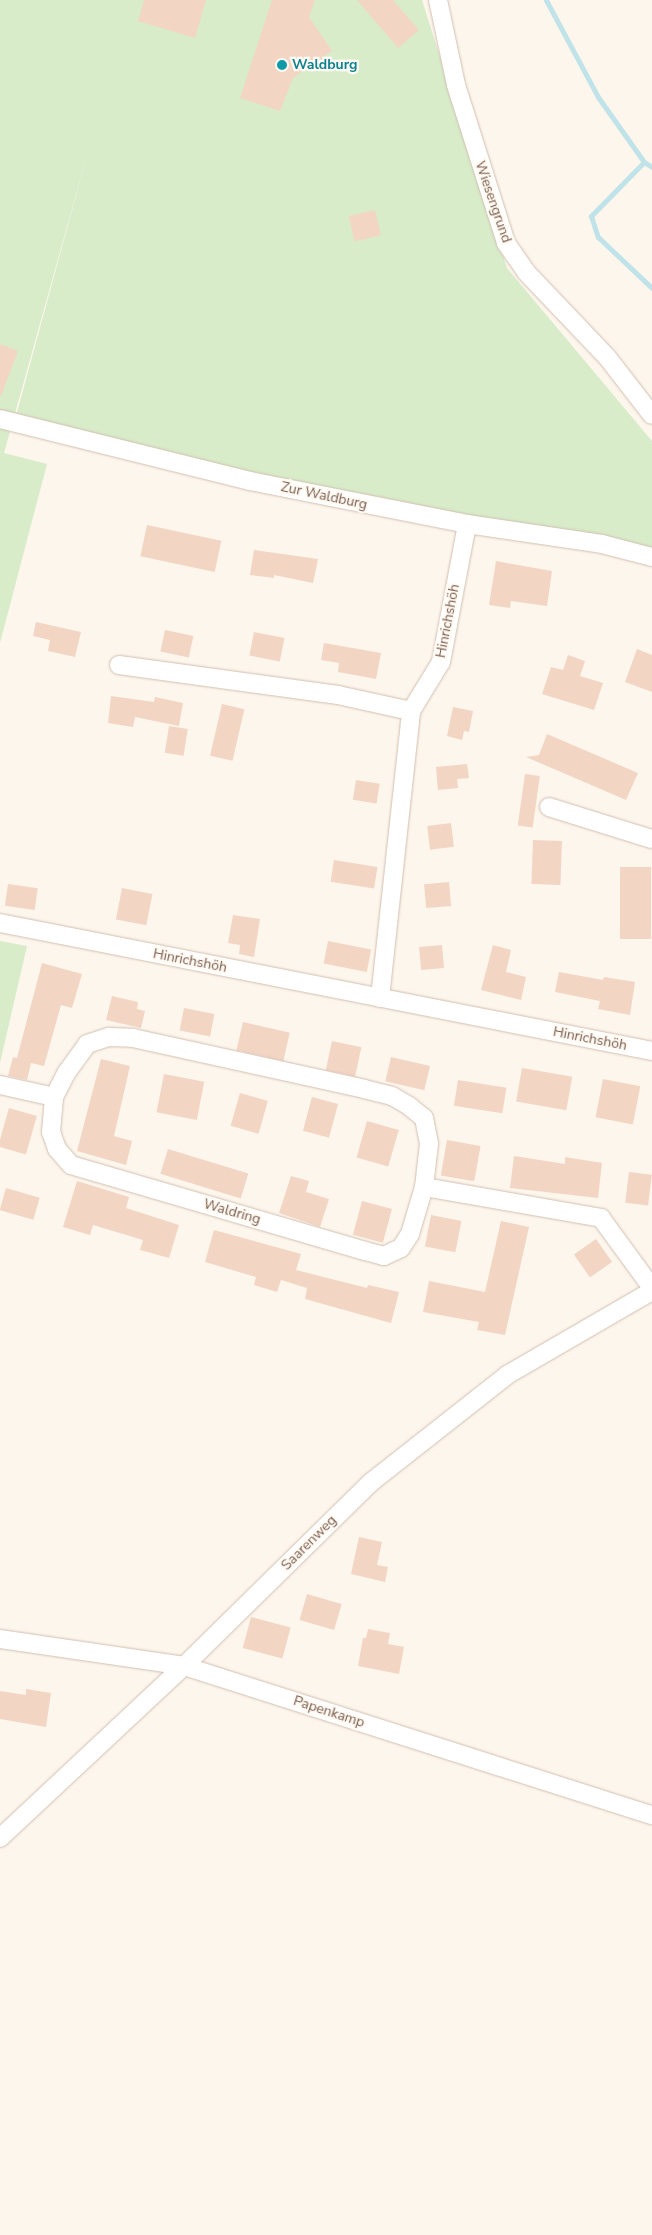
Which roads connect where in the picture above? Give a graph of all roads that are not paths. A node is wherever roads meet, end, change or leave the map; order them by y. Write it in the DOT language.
graph roads {
  1 [pos="438,0"];
  2 [pos="652,415"];
  3 [pos="0,420"];
  4 [pos="467,524"];
  5 [pos="652,557"];
  6 [pos="119,665"];
  7 [pos="411,711"];
  8 [pos="548,807"];
  9 [pos="652,839"];
  10 [pos="0,923"];
  11 [pos="380,998"];
  12 [pos="652,1051"];
  13 [pos="0,1085"];
  14 [pos="54,1097"];
  15 [pos="424,1187"];
  16 [pos="652,1290"];
  17 [pos="0,1639"];
  18 [pos="184,1666"];
  19 [pos="652,1815"];
  20 [pos="0,1838"];
  1 -- 2 [label="street, Wiesengrund"];
  3 -- 4 [label="street, Zur Waldburg"];
  4 -- 5 [label="street, Zur Waldburg"];
  4 -- 7 [label="street, Hinrichshöh"];
  6 -- 7 [label="street"];
  7 -- 11 [label="street, Hinrichshöh"];
  8 -- 9 [label="street"];
  10 -- 11 [label="street, Hinrichshöh"];
  11 -- 12 [label="street, Hinrichshöh"];
  13 -- 14 [label="street"];
  14 -- 15 [label="street, Waldring"];
  14 -- 15 [label="street, Waldring"];
  15 -- 16 [label="street"];
  16 -- 18 [label="street, Saarenweg"];
  17 -- 18 [label="street, Papenkamp"];
  18 -- 19 [label="street, Papenkamp"];
  18 -- 20 [label="street, Saarenweg"];
}
